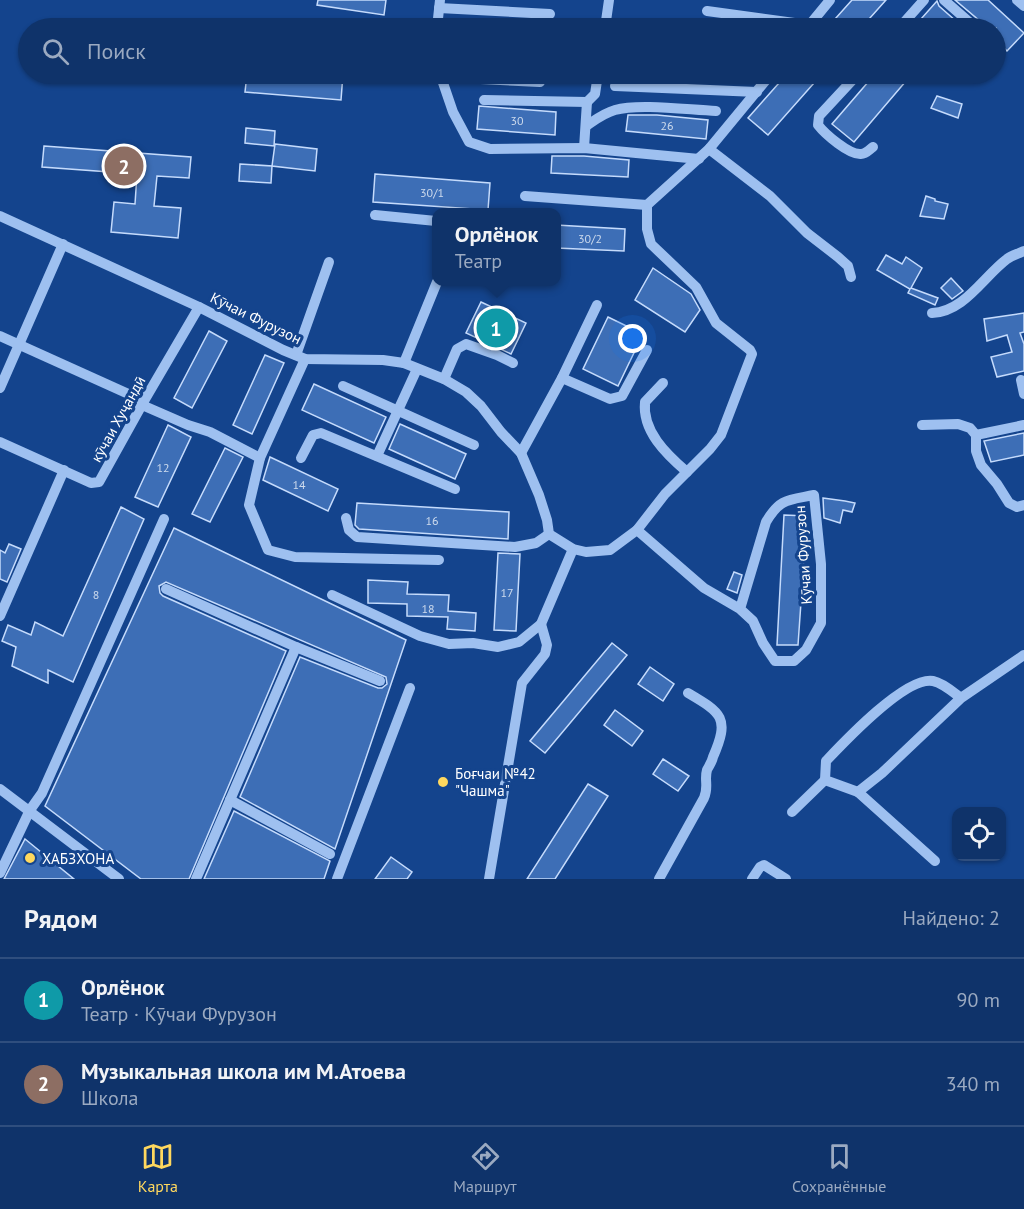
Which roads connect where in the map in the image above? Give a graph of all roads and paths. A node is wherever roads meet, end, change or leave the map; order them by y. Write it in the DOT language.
graph roads {
  1 [pos="609,0"];
  2 [pos="830,0"];
  3 [pos="924,0"];
  4 [pos="944,0"];
  5 [pos="1017,0"];
  6 [pos="440,4"];
  7 [pos="1024,6"];
  8 [pos="707,11"];
  9 [pos="550,14"];
  10 [pos="606,18"];
  11 [pos="751,18"];
  12 [pos="815,18"];
  13 [pos="908,18"];
  14 [pos="965,18"];
  15 [pos="444,84"];
  16 [pos="596,84"];
  17 [pos="763,84"];
  18 [pos="849,84"];
  19 [pos="615,87"];
  20 [pos="757,92"];
  21 [pos="484,100"];
  22 [pos="587,102"];
  23 [pos="716,111"];
  24 [pos="586,126"];
  25 [pos="873,147"];
  26 [pos="584,148"];
  27 [pos="710,149"];
  28 [pos="699,159"];
  29 [pos="525,196"];
  30 [pos="647,204"];
  31 [pos="375,215"];
  32 [pos="0,216"];
  33 [pos="432,221"];
  34 [pos="63,244"];
  35 [pos="1024,251"];
  36 [pos="328,262"];
  37 [pos="851,278"];
  38 [pos="435,286"];
  39 [pos="597,305"];
  40 [pos="199,307"];
  41 [pos="932,313"];
  42 [pos="0,336"];
  43 [pos="20,345"];
  44 [pos="647,350"];
  45 [pos="301,357"];
  46 [pos="404,363"];
  47 [pos="513,363"];
  48 [pos="417,369"];
  49 [pos="562,378"];
  50 [pos="444,379"];
  51 [pos="1021,380"];
  52 [pos="663,382"];
  53 [pos="344,386"];
  54 [pos="0,388"];
  55 [pos="1024,394"];
  56 [pos="143,403"];
  57 [pos="398,410"];
  58 [pos="922,425"];
  59 [pos="1024,425"];
  60 [pos="976,435"];
  61 [pos="0,442"];
  62 [pos="474,445"];
  63 [pos="522,453"];
  64 [pos="377,456"];
  65 [pos="260,458"];
  66 [pos="301,458"];
  67 [pos="64,470"];
  68 [pos="687,472"];
  69 [pos="455,489"];
  70 [pos="1024,505"];
  71 [pos="346,518"];
  72 [pos="164,519"];
  73 [pos="637,530"];
  74 [pos="549,534"];
  75 [pos="573,549"];
  76 [pos="439,560"];
  77 [pos="166,589"];
  78 [pos="332,595"];
  79 [pos="740,609"];
  80 [pos="0,615"];
  81 [pos="541,624"];
  82 [pos="296,647"];
  83 [pos="1024,655"];
  84 [pos="380,681"];
  85 [pos="410,688"];
  86 [pos="688,693"];
  87 [pos="961,698"];
  88 [pos="825,780"];
  89 [pos="0,789"];
  90 [pos="858,792"];
  91 [pos="230,800"];
  92 [pos="30,810"];
  93 [pos="792,812"];
  94 [pos="330,854"];
  95 [pos="934,861"];
  96 [pos="0,873"];
  97 [pos="119,879"];
  98 [pos="195,879"];
  99 [pos="337,879"];
  100 [pos="489,879"];
  101 [pos="659,879"];
  102 [pos="752,879"];
  103 [pos="786,879"];
  1 -- 10 [label="street"];
  2 -- 12 [label="street"];
  3 -- 13 [label="street"];
  4 -- 14 [label="street"];
  5 -- 7 [label="street"];
  6 -- 9 [label="street"];
  8 -- 11 [label="street"];
  15 -- 26 [label="street"];
  16 -- 22 [label="street"];
  17 -- 20 [label="street"];
  18 -- 25 [label="street"];
  19 -- 20 [label="street"];
  20 -- 27 [label="street"];
  21 -- 22 [label="street"];
  22 -- 24 [label="street"];
  23 -- 24 [label="street"];
  24 -- 26 [label="street"];
  26 -- 28 [label="street"];
  27 -- 28 [label="street"];
  27 -- 37 [label="street"];
  28 -- 30 [label="street"];
  29 -- 30 [label="street"];
  30 -- 68 [label="street"];
  31 -- 33 [label="street"];
  32 -- 34 [label="street, Кӯчаи Фурузон"];
  34 -- 40 [label="street, Кӯчаи Фурузон"];
  34 -- 43 [label="street"];
  35 -- 41 [label="street"];
  36 -- 45 [label="street"];
  38 -- 46 [label="street"];
  39 -- 49 [label="street"];
  40 -- 45 [label="street, Кӯчаи Фурузон"];
  40 -- 56 [label="street, кӯчаи Хуҷандӣ"];
  42 -- 43 [label="street"];
  43 -- 54 [label="street"];
  43 -- 56 [label="street"];
  44 -- 49 [label="street"];
  45 -- 46 [label="street, Кӯчаи Фурузон"];
  45 -- 65 [label="street"];
  46 -- 48 [label="street, Кӯчаи Фурузон"];
  47 -- 50 [label="street"];
  48 -- 50 [label="street, Кӯчаи Фурузон"];
  48 -- 57 [label="street"];
  49 -- 63 [label="street"];
  50 -- 63 [label="street, Кӯчаи Фурузон"];
  51 -- 55 [label="street"];
  52 -- 68 [label="street"];
  53 -- 57 [label="street"];
  56 -- 65 [label="street"];
  56 -- 67 [label="street, кӯчаи Хуҷандӣ"];
  57 -- 62 [label="street"];
  57 -- 64 [label="street"];
  58 -- 60 [label="street"];
  59 -- 60 [label="street"];
  60 -- 70 [label="street"];
  61 -- 67 [label="street, кӯчаи Хуҷандӣ"];
  63 -- 74 [label="street, Кӯчаи Фурузон"];
  64 -- 66 [label="street"];
  64 -- 69 [label="street"];
  65 -- 76 [label="street"];
  67 -- 80 [label="street"];
  68 -- 73 [label="street"];
  71 -- 74 [label="street"];
  72 -- 92 [label="street"];
  73 -- 75 [label="street"];
  73 -- 79 [label="street, Кӯчаи Фурузон"];
  74 -- 75 [label="street"];
  75 -- 81 [label="street"];
  77 -- 82 [label="street"];
  78 -- 81 [label="street"];
  79 -- 79 [label="street, Кӯчаи Фурузон"];
  81 -- 100 [label="street"];
  82 -- 84 [label="street"];
  82 -- 91 [label="street"];
  83 -- 87 [label="street"];
  85 -- 99 [label="street"];
  86 -- 101 [label="street"];
  87 -- 88 [label="street"];
  87 -- 90 [label="street"];
  88 -- 90 [label="street"];
  88 -- 93 [label="street"];
  89 -- 92 [label="street"];
  90 -- 95 [label="street"];
  91 -- 94 [label="street"];
  91 -- 98 [label="street"];
  92 -- 96 [label="street"];
  92 -- 97 [label="street"];
  102 -- 103 [label="street"];
}
